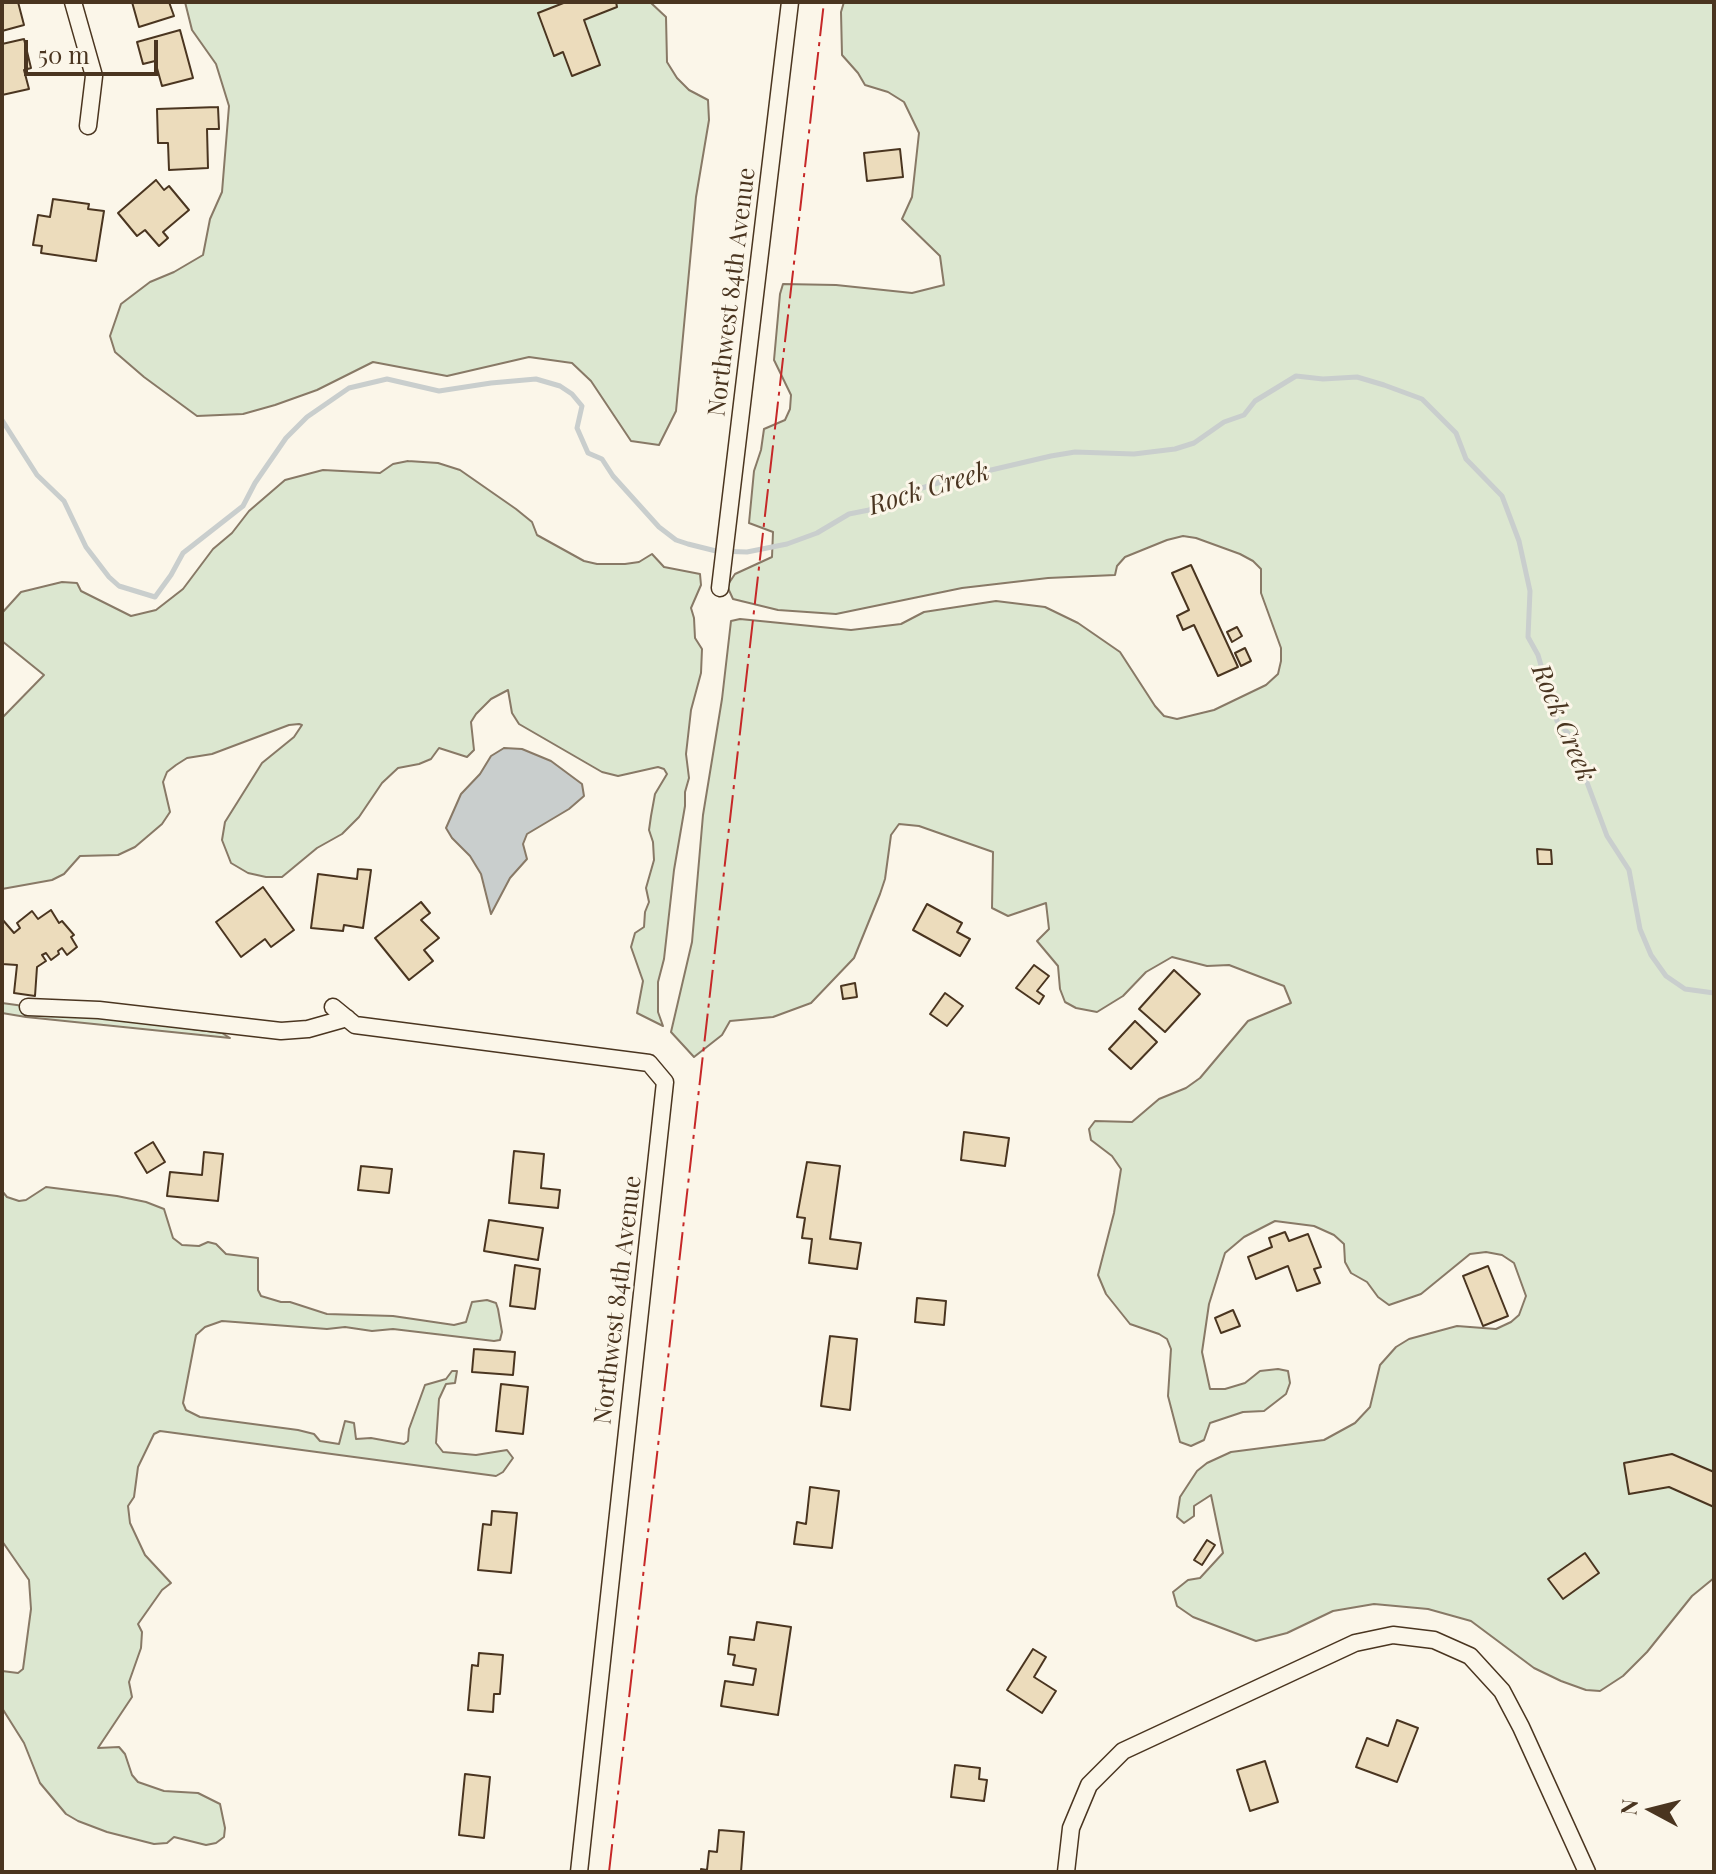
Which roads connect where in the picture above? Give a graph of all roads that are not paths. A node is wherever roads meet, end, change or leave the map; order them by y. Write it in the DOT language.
graph roads {
  1 [pos="73,2"];
  2 [pos="790,2"];
  3 [pos="88,126"];
  4 [pos="722,580"];
  5 [pos="28,1007"];
  6 [pos="333,1007"];
  7 [pos="347,1018"];
  8 [pos="579,1872"];
  9 [pos="1066,1872"];
  10 [pos="1587,1872"];
  1 -- 3 [label="street"];
  2 -- 4 [label="street, Northwest 84th Avenue"];
  5 -- 7 [label="street"];
  6 -- 7 [label="street, Northwest 84th Avenue"];
  7 -- 8 [label="street, Northwest 84th Avenue"];
  9 -- 10 [label="street"];
}
